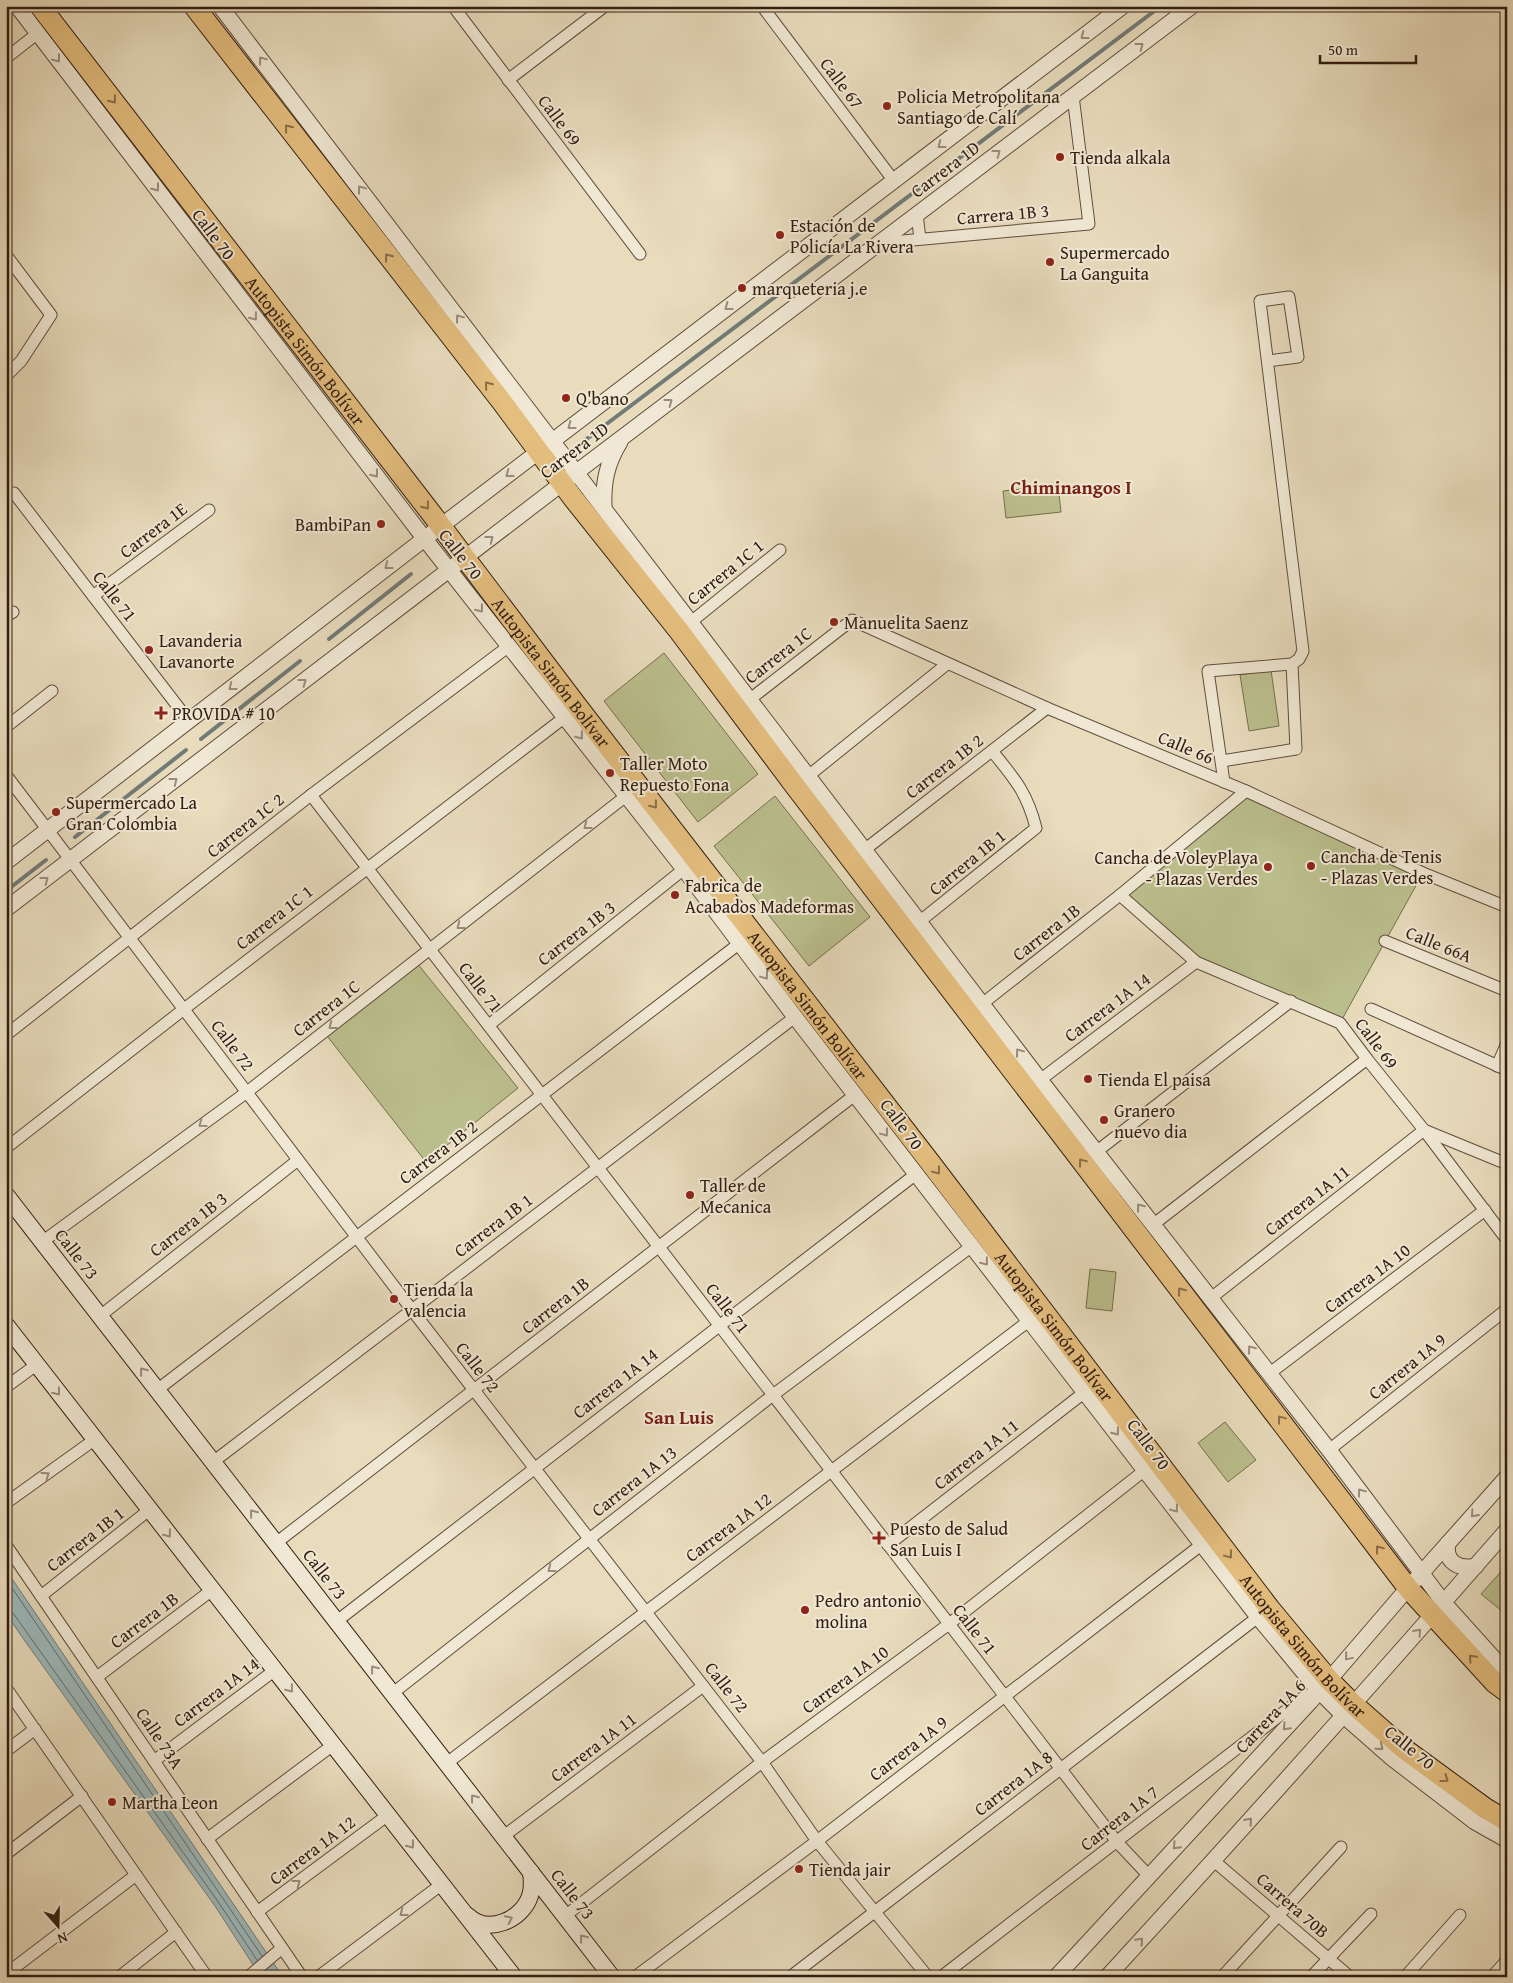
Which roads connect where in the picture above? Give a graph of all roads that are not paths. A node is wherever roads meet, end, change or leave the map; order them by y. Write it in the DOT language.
graph roads {
  1 [pos="17,6"];
  2 [pos="40,6"];
  3 [pos="194,6"];
  4 [pos="220,6"];
  5 [pos="453,6"];
  6 [pos="605,6"];
  7 [pos="762,6"];
  8 [pos="1123,6"];
  9 [pos="1192,6"];
  10 [pos="38,34"];
  11 [pos="6,58"];
  12 [pos="508,80"];
  13 [pos="1073,96"];
  14 [pos="894,181"];
  15 [pos="917,214"];
  16 [pos="920,239"];
  17 [pos="880,243"];
  18 [pos="640,254"];
  19 [pos="6,255"];
  20 [pos="1268,361"];
  21 [pos="6,376"];
  22 [pos="509,397"];
  23 [pos="631,431"];
  24 [pos="370,434"];
  25 [pos="354,446"];
  26 [pos="545,446"];
  27 [pos="569,478"];
  28 [pos="14,493"];
  29 [pos="604,507"];
  30 [pos="209,510"];
  31 [pos="440,526"];
  32 [pos="424,538"];
  33 [pos="780,550"];
  34 [pos="457,564"];
  35 [pos="94,596"];
  36 [pos="852,620"];
  37 [pos="691,622"];
  38 [pos="509,646"];
  39 [pos="947,664"];
  40 [pos="1292,664"];
  41 [pos="52,691"];
  42 [pos="743,704"];
  43 [pos="1047,708"];
  44 [pos="565,717"];
  45 [pos="189,721"];
  46 [pos="6,727"];
  47 [pos="992,751"];
  48 [pos="1222,761"];
  49 [pos="6,775"];
  50 [pos="807,777"];
  51 [pos="1224,782"];
  52 [pos="632,790"];
  53 [pos="1246,791"];
  54 [pos="311,795"];
  55 [pos="48,830"];
  56 [pos="864,851"];
  57 [pos="71,860"];
  58 [pos="6,862"];
  59 [pos="367,868"];
  60 [pos="684,869"];
  61 [pos="1120,895"];
  62 [pos="1507,907"];
  63 [pos="6,909"];
  64 [pos="919,922"];
  65 [pos="130,938"];
  66 [pos="1385,941"];
  67 [pos="740,943"];
  68 [pos="430,950"];
  69 [pos="1196,962"];
  70 [pos="1507,991"];
  71 [pos="1291,1001"];
  72 [pos="982,1004"];
  73 [pos="184,1009"];
  74 [pos="1371,1009"];
  75 [pos="795,1016"];
  76 [pos="488,1025"];
  77 [pos="6,1035"];
  78 [pos="1507,1043"];
  79 [pos="1367,1060"];
  80 [pos="1502,1068"];
  81 [pos="1040,1080"];
  82 [pos="247,1092"];
  83 [pos="856,1094"];
  84 [pos="542,1095"];
  85 [pos="1424,1130"];
  86 [pos="1455,1143"];
  87 [pos="6,1148"];
  88 [pos="1096,1152"];
  89 [pos="1444,1158"];
  90 [pos="298,1160"];
  91 [pos="1507,1164"];
  92 [pos="598,1167"];
  93 [pos="916,1174"];
  94 [pos="6,1196"];
  95 [pos="1485,1210"];
  96 [pos="1154,1224"];
  97 [pos="357,1237"];
  98 [pos="1507,1240"];
  99 [pos="42,1242"];
  100 [pos="972,1246"];
  101 [pos="659,1247"];
  102 [pos="1204,1304"];
  103 [pos="1507,1309"];
  104 [pos="412,1310"];
  105 [pos="100,1316"];
  106 [pos="1030,1320"];
  107 [pos="6,1325"];
  108 [pos="719,1325"];
  109 [pos="36,1365"];
  110 [pos="1270,1373"];
  111 [pos="6,1387"];
  112 [pos="1091,1387"];
  113 [pos="157,1390"];
  114 [pos="474,1390"];
  115 [pos="773,1395"];
  116 [pos="94,1440"];
  117 [pos="1330,1450"];
  118 [pos="213,1462"];
  119 [pos="534,1468"];
  120 [pos="831,1470"];
  121 [pos="1145,1470"];
  122 [pos="1507,1477"];
  123 [pos="6,1503"];
  124 [pos="149,1510"];
  125 [pos="1507,1530"];
  126 [pos="589,1539"];
  127 [pos="276,1543"];
  128 [pos="1448,1543"];
  129 [pos="888,1544"];
  130 [pos="6,1545"];
  131 [pos="1201,1545"];
  132 [pos="1476,1566"];
  133 [pos="1415,1580"];
  134 [pos="212,1590"];
  135 [pos="41,1596"];
  136 [pos="1438,1609"];
  137 [pos="646,1612"];
  138 [pos="1258,1617"];
  139 [pos="336,1621"];
  140 [pos="949,1624"];
  141 [pos="275,1670"];
  142 [pos="1507,1673"];
  143 [pos="97,1677"];
  144 [pos="1324,1685"];
  145 [pos="704,1686"];
  146 [pos="6,1688"];
  147 [pos="1507,1692"];
  148 [pos="393,1693"];
  149 [pos="1005,1696"];
  150 [pos="1348,1710"];
  151 [pos="35,1729"];
  152 [pos="333,1745"];
  153 [pos="6,1751"];
  154 [pos="154,1761"];
  155 [pos="762,1762"];
  156 [pos="446,1763"];
  157 [pos="1061,1769"];
  158 [pos="82,1796"];
  159 [pos="388,1815"];
  160 [pos="1480,1815"];
  161 [pos="1507,1821"];
  162 [pos="504,1836"];
  163 [pos="207,1838"];
  164 [pos="1507,1840"];
  165 [pos="817,1841"];
  166 [pos="1117,1842"];
  167 [pos="1341,1847"];
  168 [pos="6,1854"];
  169 [pos="1214,1861"];
  170 [pos="531,1872"];
  171 [pos="136,1875"];
  172 [pos="1148,1875"];
  173 [pos="442,1884"];
  174 [pos="258,1912"];
  175 [pos="874,1912"];
  176 [pos="464,1913"];
  177 [pos="1371,1914"];
  178 [pos="1278,1915"];
  179 [pos="565,1916"];
  180 [pos="1460,1916"];
  181 [pos="176,1932"];
  182 [pos="279,1951"];
  183 [pos="1328,1958"];
  184 [pos="1507,1960"];
  185 [pos="6,1974"];
  186 [pos="507,1974"];
  187 [pos="119,1977"];
  188 [pos="207,1977"];
  189 [pos="248,1977"];
  190 [pos="302,1977"];
  191 [pos="318,1977"];
  192 [pos="612,1977"];
  193 [pos="635,1977"];
  194 [pos="790,1977"];
  195 [pos="928,1977"];
  196 [pos="941,1977"];
  197 [pos="1056,1977"];
  198 [pos="1107,1977"];
  199 [pos="1222,1977"];
  200 [pos="1311,1977"];
  201 [pos="1350,1977"];
  202 [pos="1405,1977"];
  203 [pos="1492,1977"];
  1 -- 10 [label="street, Calle 70"];
  2 -- 24 [label="highway, Autopista Simón Bolívar, one-way"];
  22 -- 3 [label="highway, one-way"];
  22 -- 4 [label="street, one-way"];
  5 -- 12 [label="street, Calle 69"];
  6 -- 12 [label="street"];
  7 -- 14 [label="street, Calle 67"];
  8 -- 14 [label="street, Carrera 1D, one-way"];
  13 -- 9 [label="street, Carrera 1D, one-way"];
  10 -- 11 [label="street"];
  10 -- 25 [label="street, Calle 70, one-way"];
  12 -- 18 [label="street, Calle 69"];
  15 -- 13 [label="street, Carrera 1D, one-way"];
  13 -- 16 [label="street, Carrera 1B 3"];
  14 -- 26 [label="street, Carrera 1D, one-way"];
  15 -- 16 [label="street"];
  15 -- 17 [label="street, Carrera 1D"];
  16 -- 17 [label="street, Carrera 1B 3"];
  23 -- 17 [label="street, Carrera 1D, one-way"];
  19 -- 21 [label="street"];
  20 -- 20 [label="street"];
  20 -- 40 [label="street"];
  22 -- 26 [label="highway"];
  23 -- 27 [label="street, Carrera 1D"];
  23 -- 29 [label="street"];
  24 -- 25 [label="street"];
  24 -- 31 [label="highway, Autopista Simón Bolívar, one-way"];
  25 -- 32 [label="street, Calle 70, one-way"];
  26 -- 27 [label="highway"];
  26 -- 31 [label="street, Carrera 1D, one-way"];
  27 -- 29 [label="street"];
  34 -- 27 [label="street, Carrera 1D, one-way"];
  27 -- 42 [label="highway"];
  28 -- 35 [label="street, Calle 71"];
  29 -- 37 [label="street"];
  30 -- 35 [label="street, Carrera 1E"];
  31 -- 32 [label="street, Carrera 1D"];
  31 -- 34 [label="highway, Autopista Simón Bolívar"];
  32 -- 34 [label="street, Calle 70"];
  32 -- 45 [label="street, Carrera 1D, one-way"];
  33 -- 37 [label="street, Carrera 1C 1"];
  34 -- 38 [label="street, Calle 70, one-way"];
  34 -- 52 [label="highway, Autopista Simón Bolívar"];
  57 -- 34 [label="street, Carrera 1D, one-way"];
  35 -- 45 [label="street, Calle 71"];
  36 -- 39 [label="street, Calle 66"];
  36 -- 42 [label="street, Carrera 1C"];
  37 -- 42 [label="street"];
  38 -- 44 [label="street, Calle 70"];
  38 -- 54 [label="street, Carrera 1C 2"];
  39 -- 43 [label="street, Calle 66"];
  39 -- 50 [label="street"];
  40 -- 48 [label="street"];
  40 -- 48 [label="street"];
  41 -- 46 [label="street"];
  42 -- 50 [label="street"];
  102 -- 42 [label="highway, one-way"];
  43 -- 47 [label="street, Carrera 1B 2"];
  43 -- 51 [label="street, Calle 66"];
  44 -- 52 [label="street, Calle 70, one-way"];
  44 -- 59 [label="street, Carrera 1C 1"];
  45 -- 55 [label="street, Carrera 1D"];
  47 -- 56 [label="street, Carrera 1B 2"];
  47 -- 64 [label="street, Carrera 1B 1"];
  48 -- 51 [label="street"];
  49 -- 55 [label="street, Calle 72"];
  50 -- 56 [label="street"];
  51 -- 53 [label="street, Calle 66"];
  52 -- 60 [label="street, Calle 70"];
  52 -- 68 [label="street, Carrera 1C, one-way"];
  52 -- 112 [label="highway, Autopista Simón Bolívar, one-way"];
  53 -- 61 [label="street, Carrera 1B"];
  53 -- 62 [label="street, Calle 66"];
  54 -- 59 [label="street, Calle 71"];
  54 -- 65 [label="street, Carrera 1C 2"];
  55 -- 57 [label="street, Calle 72"];
  55 -- 58 [label="street, Carrera 1D"];
  56 -- 64 [label="street"];
  63 -- 57 [label="street, Carrera 1D, one-way"];
  57 -- 65 [label="street, Calle 72"];
  59 -- 68 [label="street, Calle 71"];
  59 -- 73 [label="street, Carrera 1C 1"];
  60 -- 67 [label="street, Calle 70"];
  60 -- 76 [label="street, Carrera 1B 3"];
  61 -- 69 [label="street, Calle 69"];
  61 -- 72 [label="street, Carrera 1B"];
  64 -- 72 [label="street"];
  65 -- 73 [label="street, Calle 72"];
  65 -- 77 [label="street, Carrera 1C 2"];
  66 -- 70 [label="street, Calle 66A"];
  67 -- 75 [label="street, Calle 70, one-way"];
  67 -- 84 [label="street, Carrera 1B 2"];
  68 -- 76 [label="street, Calle 71"];
  68 -- 82 [label="street, Carrera 1C, one-way"];
  69 -- 71 [label="street, Calle 69"];
  69 -- 81 [label="street, Carrera 1A 14"];
  71 -- 79 [label="street, Calle 69"];
  71 -- 88 [label="street"];
  81 -- 72 [label="street, one-way"];
  73 -- 82 [label="street, Calle 72"];
  73 -- 87 [label="street, Carrera 1C 1"];
  74 -- 80 [label="street"];
  75 -- 83 [label="street, Calle 70"];
  75 -- 92 [label="street, Carrera 1B 1"];
  76 -- 84 [label="street, Calle 71"];
  78 -- 80 [label="street"];
  79 -- 85 [label="street, Calle 69"];
  79 -- 96 [label="street"];
  81 -- 88 [label="street"];
  82 -- 90 [label="street, Calle 72"];
  82 -- 99 [label="street, Carrera 1C, one-way"];
  83 -- 93 [label="street, Calle 70, one-way"];
  83 -- 101 [label="street, Carrera 1B"];
  84 -- 92 [label="street, Calle 71"];
  84 -- 97 [label="street, Carrera 1B 2"];
  85 -- 86 [label="street"];
  85 -- 89 [label="street, Calle 69"];
  85 -- 102 [label="street, Carrera 1A 11"];
  86 -- 89 [label="street"];
  86 -- 91 [label="street"];
  96 -- 88 [label="street, one-way"];
  89 -- 95 [label="street, Calle 69"];
  90 -- 97 [label="street, Calle 72"];
  90 -- 105 [label="street, Carrera 1B 3"];
  92 -- 101 [label="street, Calle 71"];
  92 -- 104 [label="street, Carrera 1B 1"];
  93 -- 100 [label="street, Calle 70"];
  93 -- 108 [label="street, Carrera 1A 14"];
  94 -- 99 [label="main road, Calle 73"];
  95 -- 98 [label="street, Calle 69"];
  95 -- 110 [label="street, Carrera 1A 10"];
  96 -- 102 [label="street"];
  97 -- 104 [label="street, Calle 72"];
  97 -- 113 [label="street, Carrera 1B 2"];
  99 -- 105 [label="main road, Calle 73"];
  100 -- 106 [label="street, Calle 70, one-way"];
  100 -- 115 [label="street, Carrera 1A 13"];
  101 -- 108 [label="street, Calle 71"];
  101 -- 114 [label="street, Carrera 1B"];
  110 -- 102 [label="street, one-way"];
  133 -- 102 [label="highway, one-way"];
  103 -- 117 [label="street, Carrera 1A 9"];
  104 -- 114 [label="street, Calle 72"];
  104 -- 118 [label="street, Carrera 1B 1"];
  113 -- 105 [label="main road, Calle 73, one-way"];
  106 -- 112 [label="street, Calle 70"];
  106 -- 120 [label="street, Carrera 1A 12"];
  107 -- 109 [label="main road"];
  108 -- 115 [label="street, Calle 71"];
  108 -- 119 [label="street, Carrera 1A 14"];
  109 -- 111 [label="street"];
  109 -- 116 [label="main road, one-way"];
  110 -- 117 [label="street"];
  112 -- 121 [label="street, Calle 70, one-way"];
  112 -- 129 [label="street, Carrera 1A 11"];
  112 -- 144 [label="highway, Autopista Simón Bolívar, one-way"];
  113 -- 118 [label="main road, Calle 73"];
  114 -- 119 [label="street, Calle 72"];
  114 -- 127 [label="street, Carrera 1B"];
  115 -- 120 [label="street, Calle 71"];
  115 -- 126 [label="street, Carrera 1A 13"];
  123 -- 116 [label="street, one-way"];
  116 -- 124 [label="main road"];
  133 -- 117 [label="street, one-way"];
  127 -- 118 [label="main road, Calle 73, one-way"];
  119 -- 126 [label="street, Calle 72"];
  119 -- 139 [label="street, Carrera 1A 14"];
  120 -- 129 [label="street, Calle 71"];
  120 -- 137 [label="street, Carrera 1A 12"];
  121 -- 131 [label="street, Calle 70, one-way"];
  121 -- 140 [label="street, Carrera 1A 10"];
  122 -- 128 [label="street, Carrera 1A 6, one-way"];
  124 -- 134 [label="main road, one-way"];
  124 -- 135 [label="street, Carrera 1B 1"];
  125 -- 132 [label="street"];
  126 -- 137 [label="street, Calle 72"];
  126 -- 148 [label="street, Carrera 1A 13, one-way"];
  127 -- 139 [label="main road, Calle 73"];
  128 -- 132 [label="street"];
  128 -- 133 [label="street, Carrera 1A 6"];
  129 -- 140 [label="street, Calle 71"];
  130 -- 135 [label="street, Calle 73A"];
  131 -- 138 [label="street, Calle 70"];
  131 -- 149 [label="street, Carrera 1A 9"];
  132 -- 136 [label="street"];
  133 -- 136 [label="highway"];
  133 -- 144 [label="street, Carrera 1A 6, one-way"];
  134 -- 141 [label="main road"];
  134 -- 143 [label="street, Carrera 1B"];
  135 -- 143 [label="street, Calle 73A"];
  136 -- 142 [label="street"];
  147 -- 136 [label="highway, one-way"];
  150 -- 136 [label="street, one-way"];
  137 -- 145 [label="street, Calle 72"];
  137 -- 156 [label="street, Carrera 1A 12"];
  138 -- 144 [label="street, Calle 70"];
  138 -- 157 [label="street, Carrera 1A 8"];
  148 -- 139 [label="main road, Calle 73, one-way"];
  140 -- 149 [label="street, Calle 71"];
  140 -- 155 [label="street, Carrera 1A 10"];
  141 -- 152 [label="main road, one-way"];
  141 -- 154 [label="street, Carrera 1A 14"];
  143 -- 154 [label="street, Calle 73A"];
  144 -- 150 [label="highway, Autopista Simón Bolívar"];
  144 -- 166 [label="street, Carrera 1A 7"];
  144 -- 172 [label="street, Carrera 1A 6, one-way"];
  145 -- 155 [label="street, Calle 72"];
  145 -- 162 [label="street, Carrera 1A 11"];
  146 -- 151 [label="street"];
  148 -- 156 [label="main road, Calle 73"];
  149 -- 157 [label="street, Calle 71"];
  149 -- 165 [label="street, Carrera 1A 9"];
  150 -- 160 [label="highway, Autopista Simón Bolívar, one-way"];
  169 -- 150 [label="street, one-way"];
  151 -- 153 [label="street"];
  151 -- 158 [label="street"];
  152 -- 159 [label="main road"];
  152 -- 163 [label="street"];
  154 -- 163 [label="street, Calle 73A"];
  155 -- 165 [label="street, Calle 72"];
  155 -- 179 [label="street, Carrera 1A 10"];
  162 -- 156 [label="main road, Calle 73, one-way"];
  157 -- 166 [label="street, Calle 71"];
  157 -- 175 [label="street, Carrera 1A 8"];
  158 -- 168 [label="street"];
  158 -- 171 [label="street"];
  159 -- 173 [label="main road, one-way"];
  174 -- 159 [label="street, Carrera 1A 12, one-way"];
  160 -- 161 [label="highway, Autopista Simón Bolívar"];
  160 -- 164 [label="street"];
  162 -- 170 [label="main road, Calle 73"];
  163 -- 174 [label="street, Calle 73A"];
  165 -- 175 [label="street, Calle 72"];
  165 -- 193 [label="street, Carrera 1A 9"];
  166 -- 172 [label="street, Calle 71"];
  166 -- 196 [label="street, Carrera 1A 7"];
  167 -- 178 [label="street"];
  169 -- 178 [label="street, Carrera 70B"];
  198 -- 169 [label="street, one-way"];
  176 -- 170 [label="main road, one-way"];
  170 -- 179 [label="main road, Calle 73"];
  171 -- 181 [label="street"];
  171 -- 185 [label="street"];
  172 -- 197 [label="street, Carrera 1A 6"];
  173 -- 176 [label="main road"];
  173 -- 191 [label="street, one-way"];
  174 -- 182 [label="street, Calle 73A"];
  175 -- 194 [label="street, Carrera 1A 8"];
  175 -- 195 [label="street, Calle 72"];
  176 -- 186 [label="main road"];
  177 -- 183 [label="street"];
  178 -- 183 [label="street, Carrera 70B"];
  178 -- 199 [label="street"];
  192 -- 179 [label="main road, Calle 73, one-way"];
  180 -- 202 [label="street"];
  181 -- 187 [label="street"];
  181 -- 188 [label="street"];
  182 -- 189 [label="street"];
  182 -- 190 [label="street, Calle 73A"];
  183 -- 200 [label="street"];
  183 -- 201 [label="street, Carrera 70B"];
  184 -- 203 [label="street"];
}
